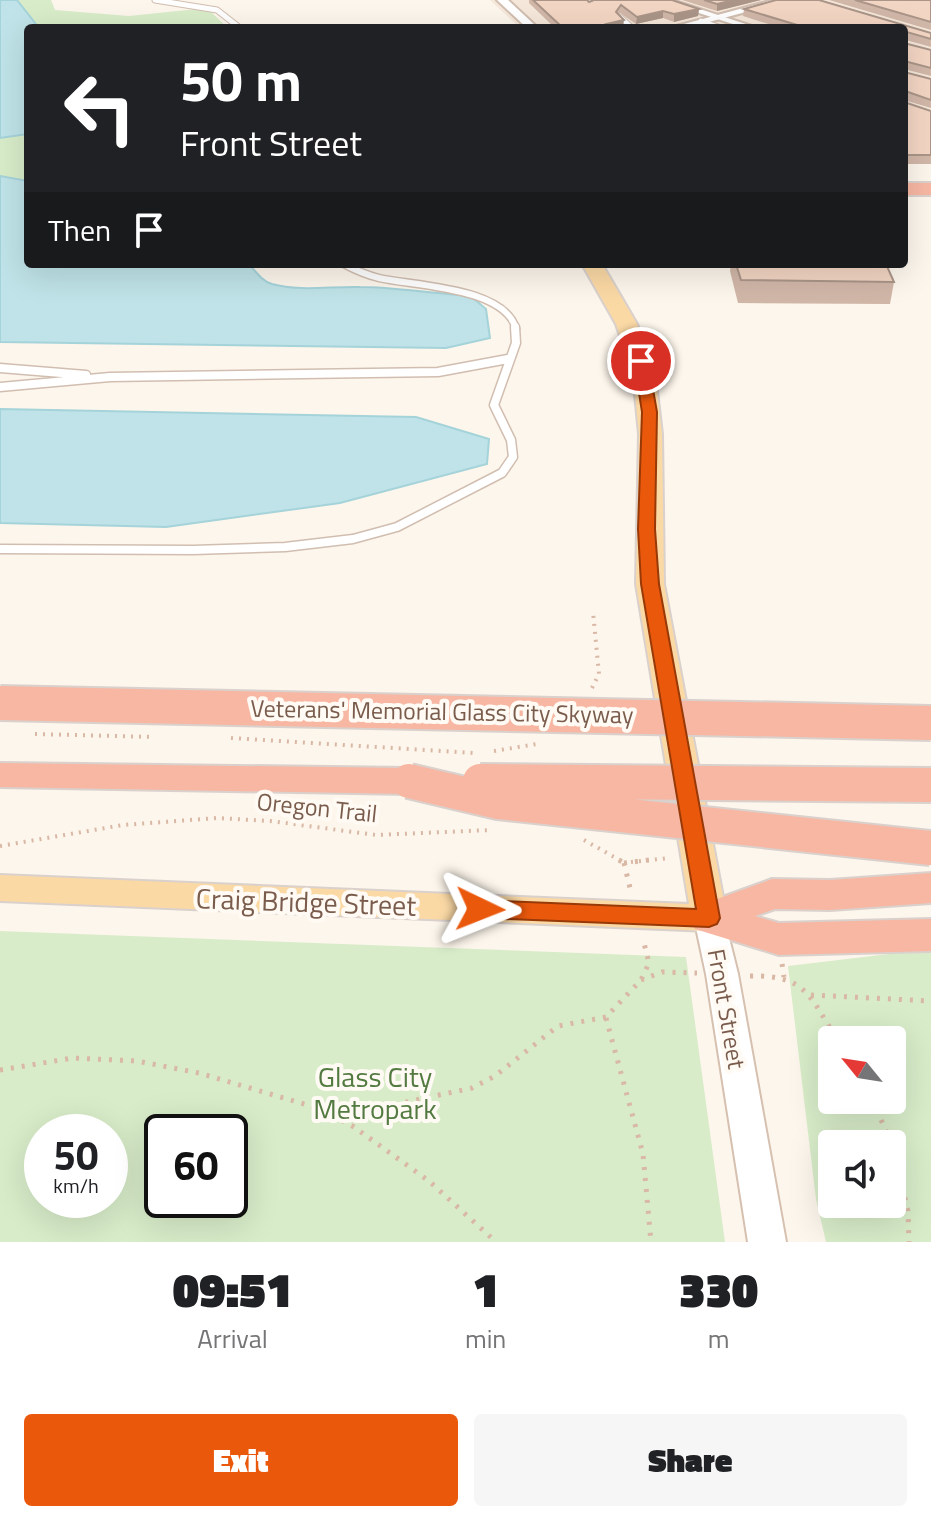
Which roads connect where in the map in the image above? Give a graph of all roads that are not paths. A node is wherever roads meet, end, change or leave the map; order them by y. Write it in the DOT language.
graph roads {
  1 [pos="155,0"];
  2 [pos="502,0"];
  3 [pos="663,0"];
  4 [pos="785,0"];
  5 [pos="621,18"];
  6 [pos="720,22"];
  7 [pos="235,24"];
  8 [pos="529,24"];
  9 [pos="628,24"];
  10 [pos="692,24"];
  11 [pos="908,182"];
  12 [pos="931,182"];
  13 [pos="908,189"];
  14 [pos="931,189"];
  15 [pos="352,268"];
  16 [pos="594,268"];
  17 [pos="508,359"];
  18 [pos="0,368"];
  19 [pos="110,377"];
  20 [pos="0,387"];
  21 [pos="0,549"];
  22 [pos="0,703"];
  23 [pos="931,723"];
  24 [pos="0,775"];
  25 [pos="409,781"];
  26 [pos="931,785"];
  27 [pos="931,848"];
  28 [pos="0,888"];
  29 [pos="931,888"];
  30 [pos="709,918"];
  31 [pos="931,935"];
  32 [pos="767,1242"];
  1 -- 7 [label="lane"];
  2 -- 8 [label="street"];
  3 -- 6 [label="street"];
  4 -- 6 [label="street"];
  5 -- 9 [label="lane"];
  6 -- 10 [label="street"];
  11 -- 12 [label="highway"];
  13 -- 14 [label="highway"];
  15 -- 17 [label="lane"];
  16 -- 30 [label="main road, Front Street"];
  17 -- 19 [label="lane"];
  17 -- 21 [label="lane"];
  18 -- 19 [label="lane"];
  19 -- 20 [label="lane"];
  22 -- 23 [label="highway, Veterans' Memorial Glass City Skyway, bridge"];
  24 -- 25 [label="highway"];
  25 -- 26 [label="highway, bridge"];
  25 -- 27 [label="highway, bridge"];
  28 -- 30 [label="main road, Craig Bridge Street"];
  29 -- 30 [label="highway"];
  30 -- 31 [label="highway"];
  30 -- 32 [label="main road, Front Street"];
}
